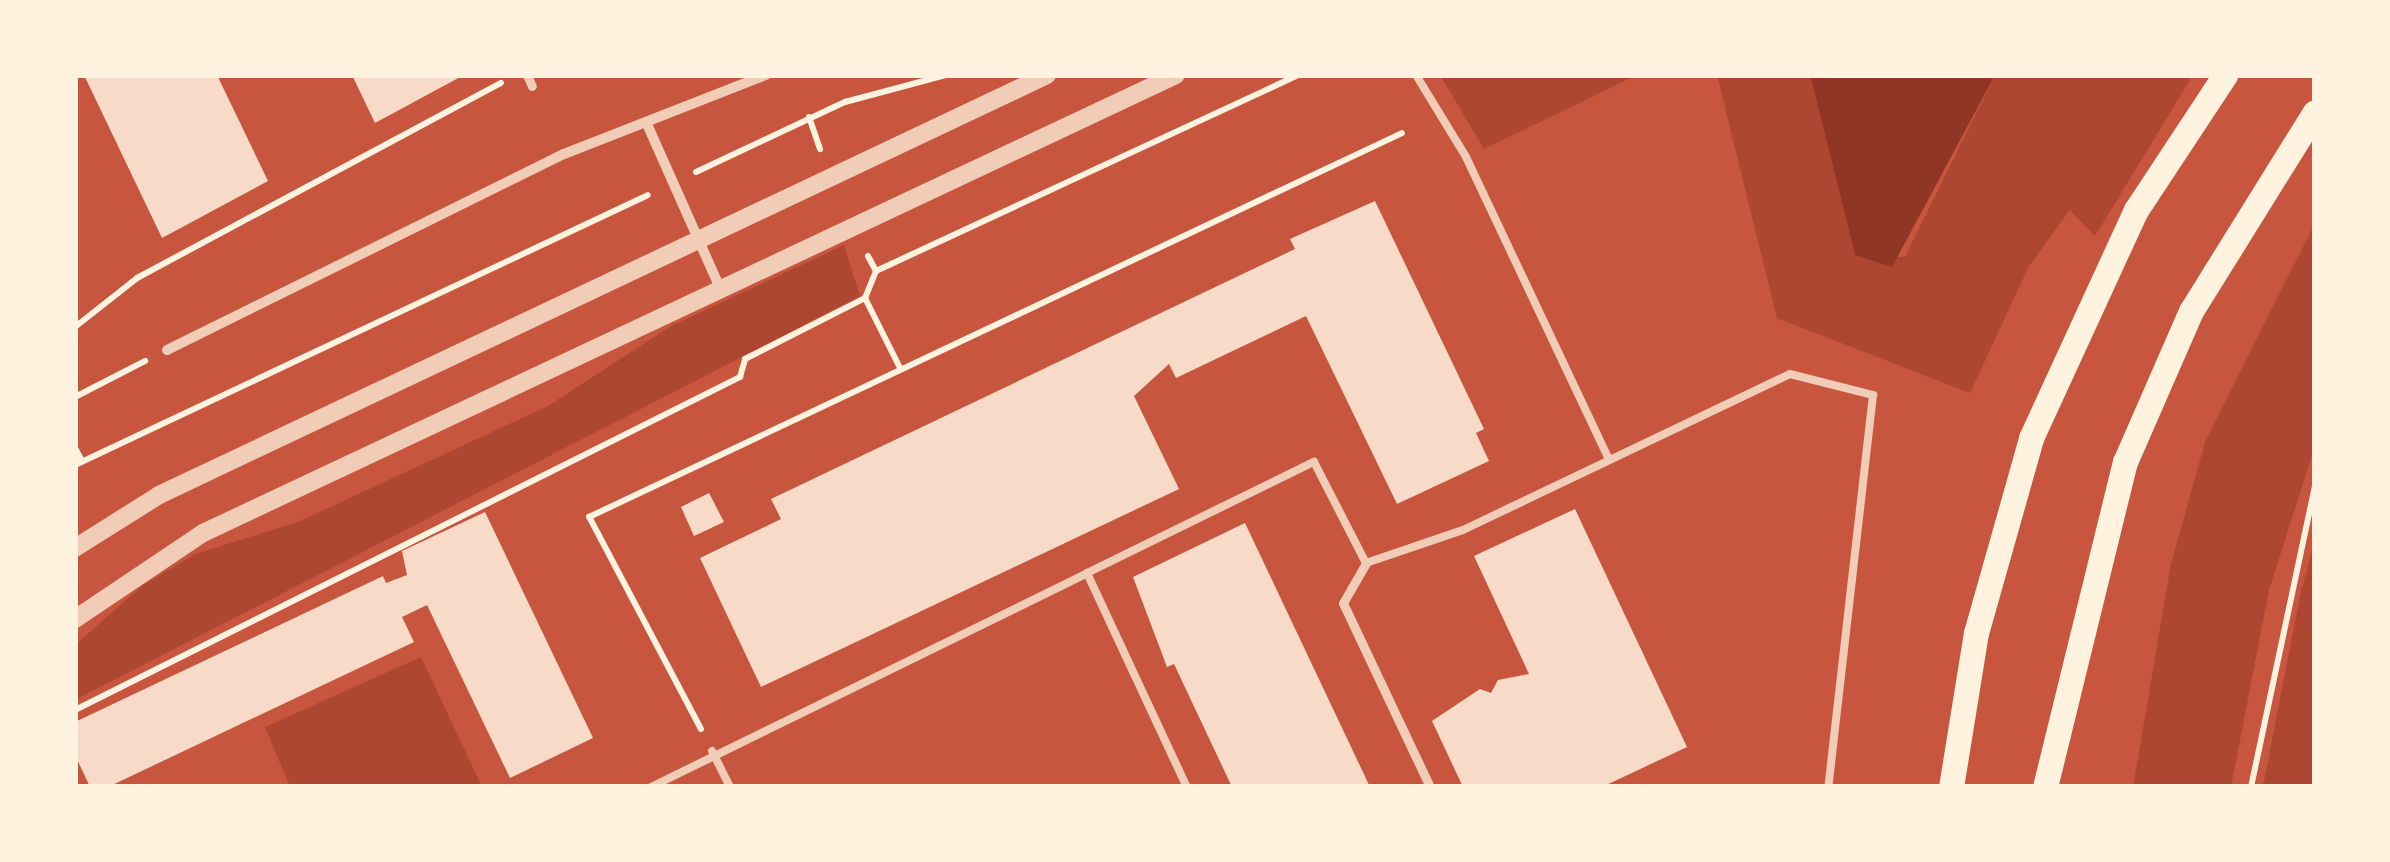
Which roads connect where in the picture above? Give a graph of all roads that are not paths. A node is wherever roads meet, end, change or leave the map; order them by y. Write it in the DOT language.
graph roads {
  1 [pos="527,75"];
  2 [pos="766,75"];
  3 [pos="1046,75"];
  4 [pos="1176,75"];
  5 [pos="1416,75"];
  6 [pos="2224,75"];
  7 [pos="532,86"];
  8 [pos="2315,112"];
  9 [pos="647,124"];
  10 [pos="701,239"];
  11 [pos="722,291"];
  12 [pos="167,350"];
  13 [pos="1609,460"];
  14 [pos="75,548"];
  15 [pos="1366,564"];
  16 [pos="1086,573"];
  17 [pos="75,619"];
  18 [pos="712,750"];
  19 [pos="650,787"];
  20 [pos="730,787"];
  21 [pos="1187,787"];
  22 [pos="1430,787"];
  23 [pos="1828,787"];
  24 [pos="1951,787"];
  25 [pos="2045,787"];
  1 -- 7 [label="street"];
  2 -- 9 [label="street"];
  3 -- 10 [label="street"];
  4 -- 11 [label="street"];
  5 -- 13 [label="lane"];
  6 -- 24 [label="main road"];
  8 -- 25 [label="main road"];
  9 -- 10 [label="street"];
  9 -- 12 [label="street"];
  10 -- 11 [label="street"];
  10 -- 14 [label="street"];
  11 -- 17 [label="street"];
  13 -- 15 [label="lane"];
  13 -- 23 [label="lane"];
  15 -- 16 [label="lane"];
  15 -- 22 [label="street"];
  16 -- 18 [label="lane"];
  16 -- 21 [label="lane"];
  18 -- 19 [label="lane"];
  18 -- 20 [label="lane"];
}
